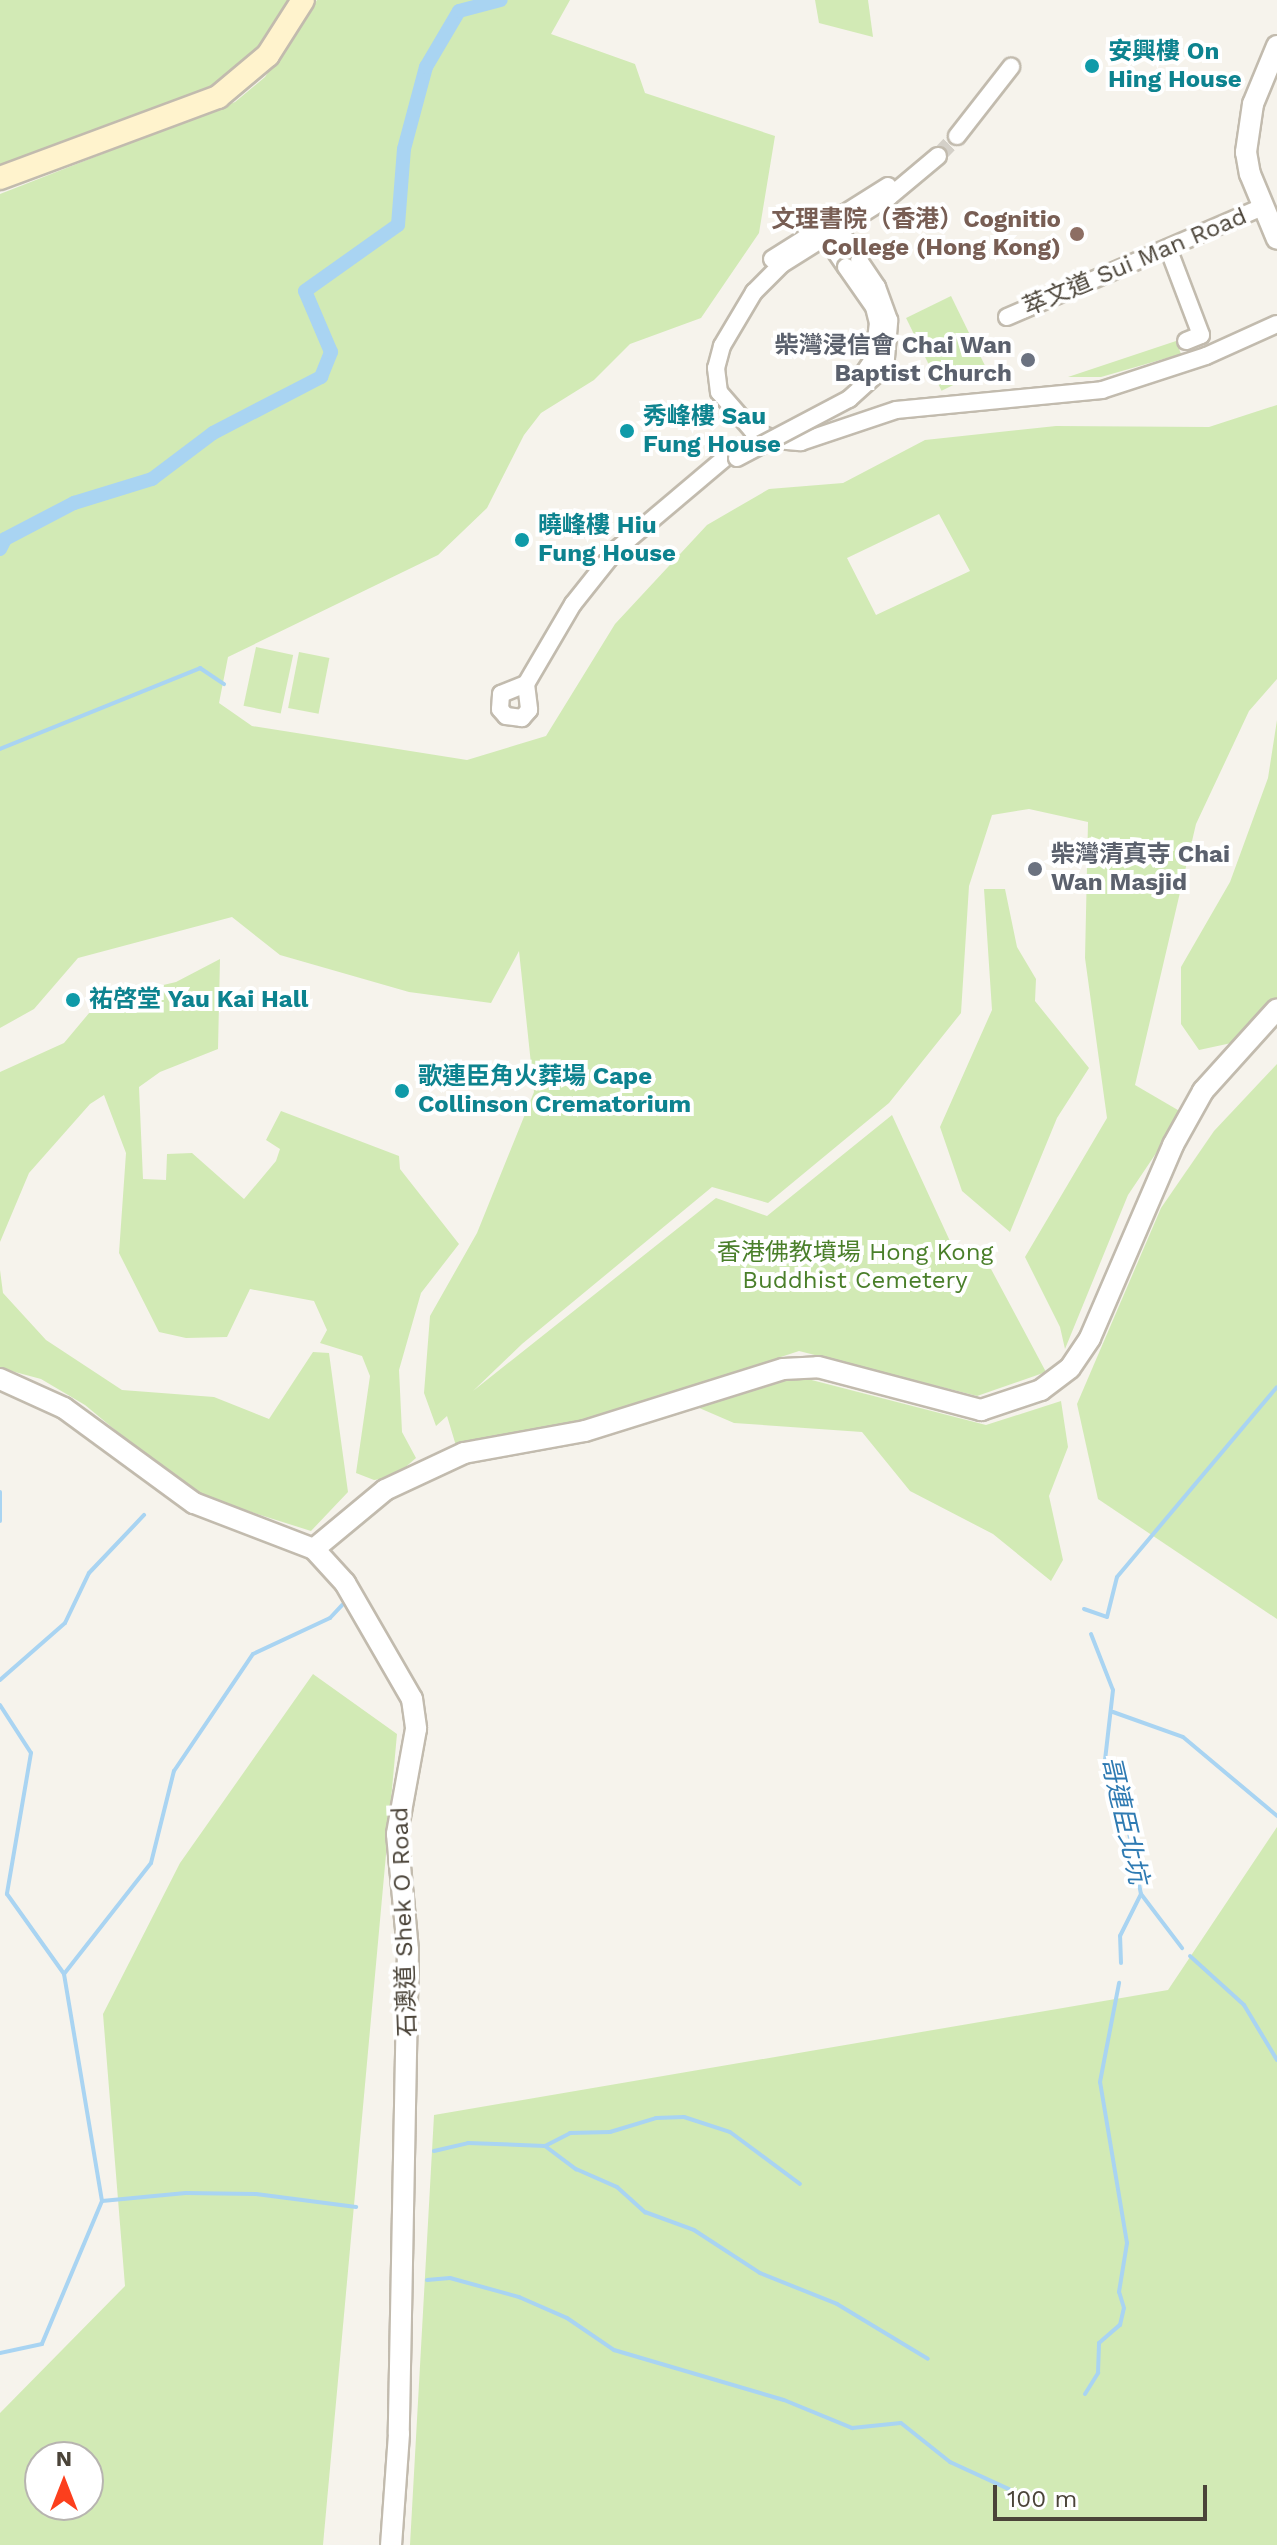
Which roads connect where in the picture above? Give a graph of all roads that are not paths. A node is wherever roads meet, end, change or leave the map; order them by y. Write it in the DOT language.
graph roads {
  1 [pos="303,0"];
  2 [pos="1277,46"];
  3 [pos="1011,67"];
  4 [pos="956,131"];
  5 [pos="935,154"];
  6 [pos="0,178"];
  7 [pos="1263,207"];
  8 [pos="829,229"];
  9 [pos="1277,239"];
  10 [pos="1168,248"];
  11 [pos="1007,317"];
  12 [pos="1277,324"];
  13 [pos="1199,336"];
  14 [pos="528,682"];
  15 [pos="1277,1009"];
  16 [pos="0,1379"];
  17 [pos="314,1549"];
  18 [pos="391,2545"];
  1 -- 6 [label="main road"];
  2 -- 7 [label="street"];
  3 -- 4 [label="street"];
  5 -- 8 [label="street"];
  7 -- 9 [label="street"];
  7 -- 10 [label="street, 萃文道 Sui Man Road"];
  8 -- 12 [label="street"];
  8 -- 14 [label="street, bridge"];
  10 -- 11 [label="street, 萃文道 Sui Man Road"];
  10 -- 13 [label="street"];
  15 -- 17 [label="street"];
  16 -- 17 [label="street, 石澳道 Shek O Road"];
  17 -- 18 [label="street, 石澳道 Shek O Road"];
}
